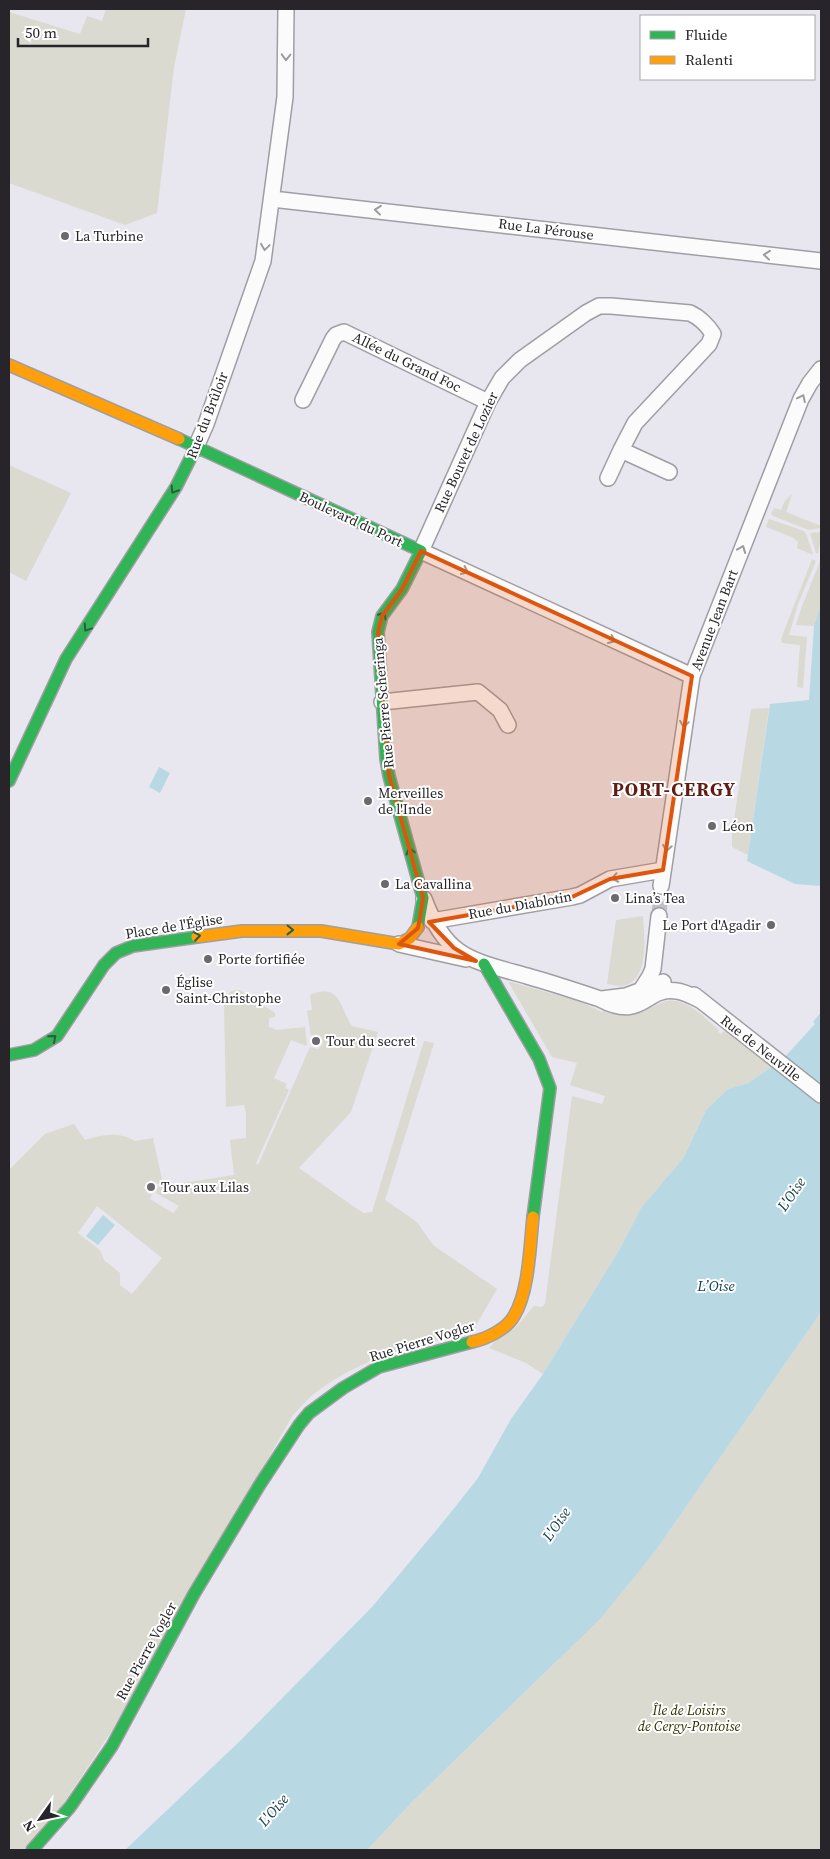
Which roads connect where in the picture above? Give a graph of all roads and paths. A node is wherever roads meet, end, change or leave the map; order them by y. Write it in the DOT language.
graph roads {
  1 [pos="286,9"];
  2 [pos="272,199"];
  3 [pos="821,261"];
  4 [pos="9,364"];
  5 [pos="820,372"];
  6 [pos="303,400"];
  7 [pos="488,402"];
  8 [pos="196,447"];
  9 [pos="622,450"];
  10 [pos="669,472"];
  11 [pos="608,478"];
  12 [pos="421,551"];
  13 [pos="692,676"];
  14 [pos="382,702"];
  15 [pos="508,725"];
  16 [pos="9,781"];
  17 [pos="663,870"];
  18 [pos="661,886"];
  19 [pos="423,898"];
  20 [pos="659,916"];
  21 [pos="432,921"];
  22 [pos="242,931"];
  23 [pos="399,944"];
  24 [pos="480,962"];
  25 [pos="641,990"];
  26 [pos="600,999"];
  27 [pos="702,1001"];
  28 [pos="9,1055"];
  29 [pos="821,1095"];
  30 [pos="32,1850"];
  1 -- 2 [label="street, Rue du Brûloir, one-way"];
  3 -- 2 [label="street, Rue La Pérouse, one-way"];
  2 -- 8 [label="street, Rue du Brûloir, one-way"];
  4 -- 8 [label="street, Boulevard du Port"];
  13 -- 5 [label="street, Avenue Jean Bart, one-way"];
  6 -- 7 [label="street, Allée du Grand Foc"];
  7 -- 9 [label="street, Rue Bouvet de Lozier"];
  7 -- 12 [label="street, Rue Bouvet de Lozier"];
  8 -- 12 [label="street, Boulevard du Port"];
  8 -- 16 [label="street, Rue du Brûloir, one-way"];
  9 -- 10 [label="street"];
  9 -- 11 [label="street"];
  12 -- 13 [label="street, Boulevard du Port, one-way"];
  14 -- 12 [label="street, Rue Pierre Scheringa, one-way"];
  13 -- 17 [label="street, Avenue Jean Bart, one-way"];
  14 -- 15 [label="street"];
  19 -- 14 [label="street, Rue Pierre Scheringa, one-way"];
  17 -- 18 [label="street, Avenue Jean Bart"];
  17 -- 21 [label="street, Rue du Diablotin, one-way"];
  19 -- 21 [label="street, Rue Pierre Scheringa"];
  19 -- 23 [label="street"];
  20 -- 25 [label="street"];
  21 -- 24 [label="street, Rue de Neuville"];
  22 -- 23 [label="street, Rue de Neuville, one-way"];
  28 -- 22 [label="street, Place de l'Église, one-way"];
  23 -- 24 [label="street, Rue de Neuville"];
  24 -- 26 [label="street, Rue de Neuville"];
  24 -- 30 [label="street, Rue Pierre Vogler"];
  25 -- 26 [label="street, Rue de Neuville"];
  25 -- 27 [label="street, Rue de Neuville"];
  26 -- 27 [label="street, Rue de Neuville"];
  27 -- 29 [label="street, Rue de Neuville"];
}
